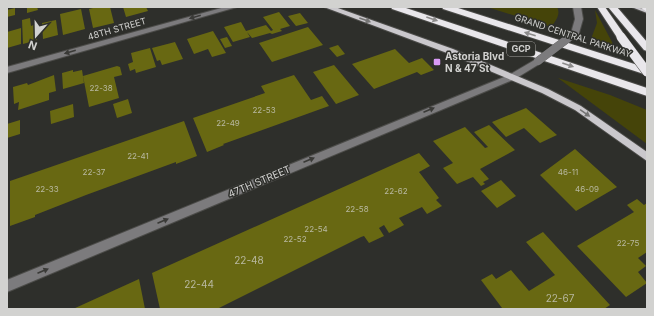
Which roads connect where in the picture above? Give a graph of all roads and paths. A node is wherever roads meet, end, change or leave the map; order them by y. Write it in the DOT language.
graph roads {
  1 [pos="233,7"];
  2 [pos="328,7"];
  3 [pos="395,7"];
  4 [pos="446,7"];
  5 [pos="577,7"];
  6 [pos="601,7"];
  7 [pos="612,7"];
  8 [pos="636,7"];
  9 [pos="644,7"];
  10 [pos="647,10"];
  11 [pos="647,48"];
  12 [pos="7,70"];
  13 [pos="647,72"];
  14 [pos="512,77"];
  15 [pos="647,92"];
  16 [pos="647,157"];
  17 [pos="7,286"];
  1 -- 12 [label="street, 48TH STREET, one-way"];
  2 -- 14 [label="main road, one-way"];
  3 -- 15 [label="highway, GCP, one-way"];
  13 -- 4 [label="highway, GRAND CENTRAL PARKWAY / GCP, one-way"];
  5 -- 14 [label="street, 47TH STREET, bridge"];
  6 -- 13 [label="highway, bridge"];
  7 -- 11 [label="highway"];
  8 -- 10 [label="main road"];
  9 -- 10 [label="highway"];
  14 -- 16 [label="main road, one-way"];
  17 -- 14 [label="street, 47TH STREET, one-way"];
}
